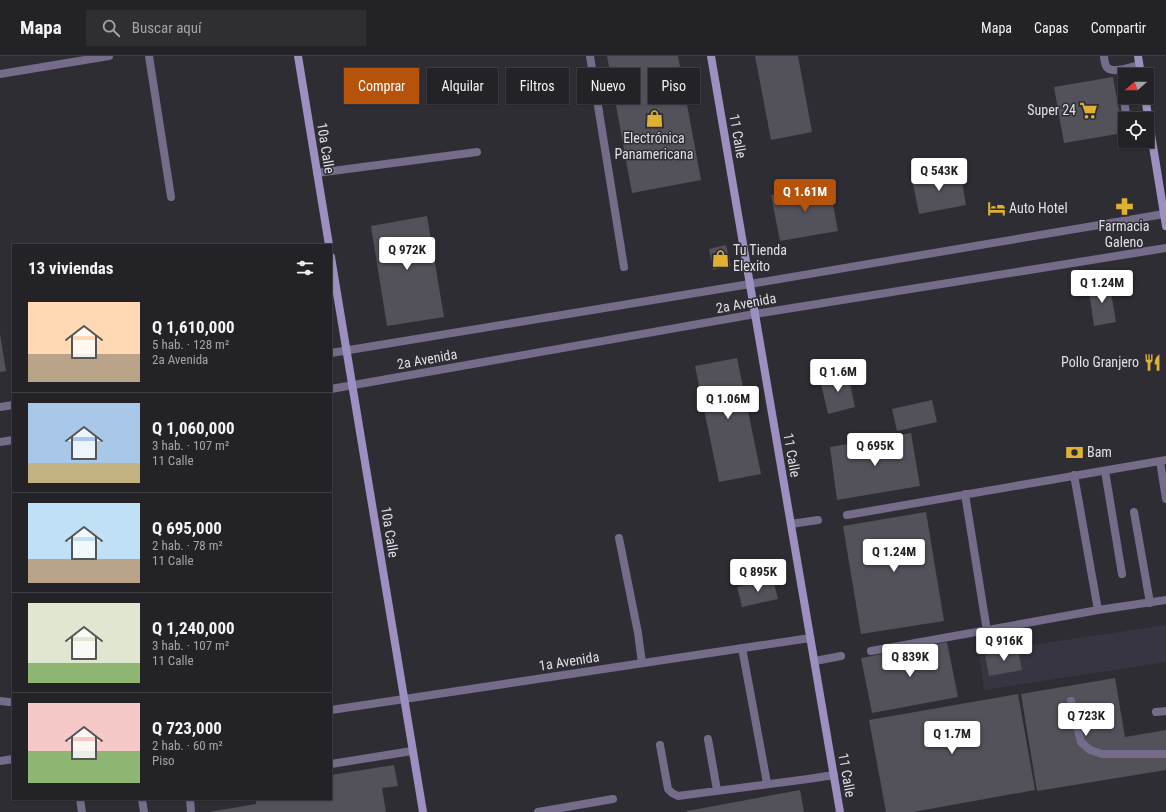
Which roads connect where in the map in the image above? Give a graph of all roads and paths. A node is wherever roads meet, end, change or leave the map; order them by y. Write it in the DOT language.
graph roads {
  1 [pos="109,56"];
  2 [pos="149,56"];
  3 [pos="298,56"];
  4 [pos="590,56"];
  5 [pos="711,56"];
  6 [pos="1104,56"];
  7 [pos="1138,56"];
  8 [pos="1139,65"];
  9 [pos="1140,68"];
  10 [pos="0,74"];
  11 [pos="1152,148"];
  12 [pos="477,152"];
  13 [pos="317,173"];
  14 [pos="171,197"];
  15 [pos="1164,214"];
  16 [pos="1166,226"];
  17 [pos="329,244"];
  18 [pos="1166,248"];
  19 [pos="332,263"];
  20 [pos="624,267"];
  21 [pos="750,284"];
  22 [pos="755,314"];
  23 [pos="346,350"];
  24 [pos="332,352"];
  25 [pos="352,386"];
  26 [pos="332,389"];
  27 [pos="12,405"];
  28 [pos="0,407"];
  29 [pos="12,440"];
  30 [pos="0,442"];
  31 [pos="1163,461"];
  32 [pos="1105,471"];
  33 [pos="1074,475"];
  34 [pos="965,494"];
  35 [pos="1166,499"];
  36 [pos="1134,512"];
  37 [pos="847,515"];
  38 [pos="818,520"];
  39 [pos="791,524"];
  40 [pos="619,538"];
  41 [pos="1122,574"];
  42 [pos="1166,600"];
  43 [pos="1150,603"];
  44 [pos="1098,610"];
  45 [pos="987,631"];
  46 [pos="810,638"];
  47 [pos="742,648"];
  48 [pos="871,651"];
  49 [pos="841,656"];
  50 [pos="815,661"];
  51 [pos="642,663"];
  52 [pos="404,699"];
  53 [pos="0,701"];
  54 [pos="1071,701"];
  55 [pos="9,702"];
  56 [pos="332,710"];
  57 [pos="1166,711"];
  58 [pos="1156,712"];
  59 [pos="708,739"];
  60 [pos="660,745"];
  61 [pos="412,751"];
  62 [pos="1166,754"];
  63 [pos="12,759"];
  64 [pos="0,761"];
  65 [pos="332,764"];
  66 [pos="834,774"];
  67 [pos="767,783"];
  68 [pos="717,790"];
  69 [pos="613,799"];
  70 [pos="80,800"];
  71 [pos="142,800"];
  72 [pos="190,800"];
  73 [pos="82,812"];
  74 [pos="144,812"];
  75 [pos="191,812"];
  76 [pos="423,812"];
  77 [pos="538,812"];
  78 [pos="840,812"];
  1 -- 10 [label="street"];
  2 -- 14 [label="street"];
  3 -- 13 [label="street, 10a Calle"];
  4 -- 20 [label="street"];
  5 -- 21 [label="street, 11 Calle"];
  6 -- 8 [label="street"];
  7 -- 8 [label="street"];
  8 -- 9 [label="street"];
  11 -- 15 [label="street"];
  12 -- 13 [label="street"];
  13 -- 17 [label="street, 10a Calle"];
  15 -- 16 [label="street"];
  15 -- 21 [label="street, 2a Avenida"];
  18 -- 22 [label="street, 2a Avenida"];
  19 -- 23 [label="street, 10a Calle"];
  21 -- 22 [label="street, 11 Calle"];
  21 -- 23 [label="street, 2a Avenida"];
  22 -- 25 [label="street, 2a Avenida"];
  22 -- 39 [label="street, 11 Calle"];
  23 -- 24 [label="street, 2a Avenida"];
  23 -- 25 [label="street, 10a Calle"];
  25 -- 26 [label="street, 2a Avenida"];
  25 -- 52 [label="street, 10a Calle"];
  27 -- 28 [label="street"];
  29 -- 30 [label="street"];
  31 -- 32 [label="street"];
  31 -- 35 [label="street"];
  32 -- 33 [label="street"];
  32 -- 41 [label="street"];
  33 -- 34 [label="street"];
  33 -- 44 [label="street"];
  34 -- 37 [label="street"];
  34 -- 45 [label="street"];
  36 -- 43 [label="street"];
  38 -- 39 [label="street"];
  39 -- 46 [label="street, 11 Calle"];
  40 -- 51 [label="street"];
  42 -- 43 [label="street"];
  43 -- 44 [label="street"];
  44 -- 45 [label="street"];
  45 -- 48 [label="street"];
  46 -- 47 [label="street, 1a Avenida"];
  46 -- 50 [label="street, 11 Calle"];
  47 -- 51 [label="street, 1a Avenida"];
  47 -- 67 [label="street"];
  49 -- 50 [label="street"];
  50 -- 66 [label="street, 11 Calle"];
  51 -- 52 [label="street, 1a Avenida"];
  52 -- 56 [label="street, 1a Avenida"];
  52 -- 61 [label="street, 10a Calle"];
  53 -- 55 [label="street"];
  54 -- 62 [label="street"];
  57 -- 58 [label="street"];
  59 -- 68 [label="street"];
  60 -- 68 [label="street"];
  61 -- 65 [label="street"];
  61 -- 76 [label="street, 10a Calle"];
  63 -- 64 [label="street"];
  66 -- 67 [label="street"];
  66 -- 78 [label="street, 11 Calle"];
  67 -- 68 [label="street"];
  69 -- 77 [label="street"];
  70 -- 73 [label="street"];
  71 -- 74 [label="street"];
  72 -- 75 [label="street"];
}
